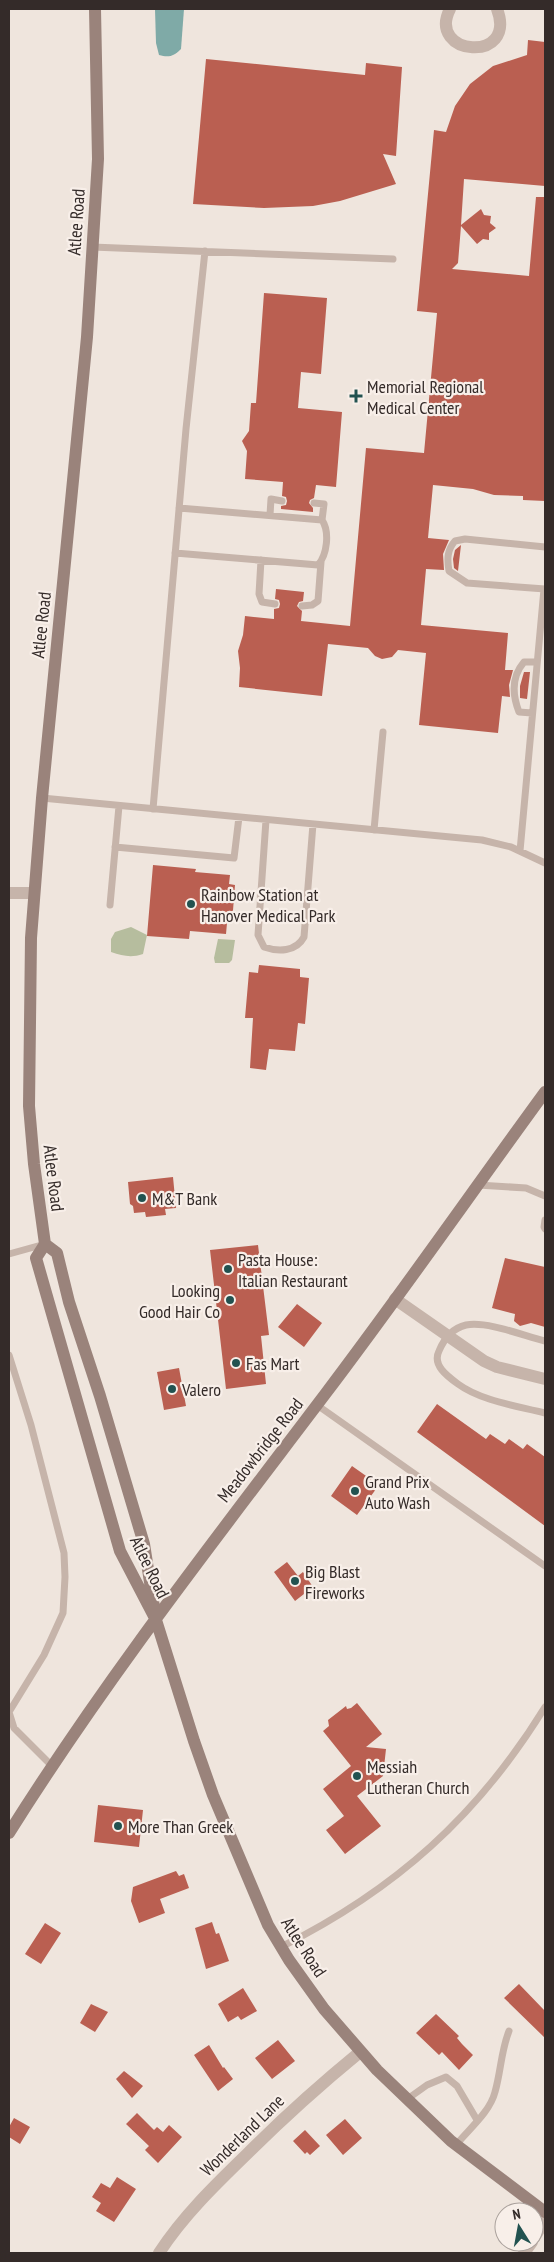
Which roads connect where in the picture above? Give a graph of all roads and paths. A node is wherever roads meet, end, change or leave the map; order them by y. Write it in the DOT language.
graph roads {
  1 [pos="95,9"];
  2 [pos="497,9"];
  3 [pos="448,10"];
  4 [pos="92,247"];
  5 [pos="206,251"];
  6 [pos="393,259"];
  7 [pos="282,501"];
  8 [pos="314,503"];
  9 [pos="179,508"];
  10 [pos="270,516"];
  11 [pos="322,520"];
  12 [pos="545,547"];
  13 [pos="175,553"];
  14 [pos="261,560"];
  15 [pos="321,562"];
  16 [pos="545,589"];
  17 [pos="275,604"];
  18 [pos="302,606"];
  19 [pos="542,635"];
  20 [pos="537,662"];
  21 [pos="532,713"];
  22 [pos="383,732"];
  23 [pos="42,798"];
  24 [pos="119,806"];
  25 [pos="153,809"];
  26 [pos="239,817"];
  27 [pos="266,820"];
  28 [pos="313,824"];
  29 [pos="374,830"];
  30 [pos="116,847"];
  31 [pos="520,851"];
  32 [pos="545,863"];
  33 [pos="9,893"];
  34 [pos="34,893"];
  35 [pos="110,905"];
  36 [pos="545,1092"];
  37 [pos="478,1185"];
  38 [pos="545,1196"];
  39 [pos="545,1220"];
  40 [pos="545,1228"];
  41 [pos="45,1244"];
  42 [pos="9,1254"];
  43 [pos="395,1299"];
  44 [pos="448,1335"];
  45 [pos="545,1341"];
  46 [pos="9,1355"];
  47 [pos="545,1379"];
  48 [pos="317,1405"];
  49 [pos="545,1413"];
  50 [pos="545,1566"];
  51 [pos="156,1620"];
  52 [pos="545,1707"];
  53 [pos="51,1765"];
  54 [pos="9,1833"];
  55 [pos="281,1947"];
  56 [pos="509,2031"];
  57 [pos="360,2052"];
  58 [pos="406,2100"];
  59 [pos="477,2120"];
  60 [pos="456,2145"];
  61 [pos="545,2212"];
  62 [pos="158,2253"];
  1 -- 4 [label="main road, Atlee Road"];
  2 -- 3 [label="street"];
  4 -- 5 [label="lane"];
  4 -- 23 [label="main road, Atlee Road"];
  5 -- 6 [label="lane"];
  5 -- 9 [label="lane"];
  7 -- 10 [label="lane"];
  8 -- 11 [label="lane"];
  9 -- 10 [label="lane"];
  9 -- 13 [label="lane"];
  10 -- 11 [label="lane"];
  11 -- 15 [label="lane"];
  12 -- 16 [label="lane"];
  13 -- 14 [label="lane"];
  13 -- 25 [label="lane"];
  14 -- 15 [label="lane"];
  14 -- 17 [label="lane"];
  15 -- 18 [label="lane"];
  16 -- 19 [label="lane"];
  19 -- 20 [label="lane"];
  20 -- 21 [label="lane"];
  20 -- 21 [label="lane"];
  21 -- 31 [label="lane"];
  22 -- 29 [label="lane"];
  23 -- 24 [label="lane"];
  23 -- 34 [label="main road, Atlee Road"];
  24 -- 25 [label="lane"];
  24 -- 30 [label="lane"];
  25 -- 26 [label="lane"];
  26 -- 27 [label="lane"];
  26 -- 30 [label="lane"];
  27 -- 28 [label="lane"];
  27 -- 28 [label="lane"];
  28 -- 29 [label="lane"];
  29 -- 31 [label="lane"];
  30 -- 35 [label="lane"];
  31 -- 32 [label="lane"];
  33 -- 34 [label="street"];
  34 -- 41 [label="main road, Atlee Road"];
  36 -- 37 [label="main road, Meadowbridge Road"];
  37 -- 38 [label="lane"];
  37 -- 43 [label="main road, Meadowbridge Road"];
  39 -- 40 [label="lane"];
  41 -- 42 [label="lane"];
  41 -- 51 [label="main road, Atlee Road"];
  41 -- 51 [label="main road, Atlee Road"];
  43 -- 44 [label="street"];
  43 -- 48 [label="main road, Meadowbridge Road"];
  44 -- 45 [label="lane"];
  44 -- 47 [label="street"];
  44 -- 49 [label="lane"];
  46 -- 53 [label="lane"];
  48 -- 50 [label="lane"];
  48 -- 51 [label="main road, Meadowbridge Road"];
  51 -- 53 [label="main road, Meadowbridge Road"];
  51 -- 55 [label="main road, Atlee Road"];
  52 -- 55 [label="lane"];
  53 -- 54 [label="main road, Meadowbridge Road"];
  55 -- 57 [label="main road, Atlee Road"];
  56 -- 59 [label="lane"];
  57 -- 58 [label="main road, Atlee Road"];
  57 -- 62 [label="street, Wonderland Lane"];
  58 -- 59 [label="lane"];
  58 -- 60 [label="main road, Atlee Road"];
  59 -- 60 [label="lane"];
  60 -- 61 [label="main road, Atlee Road"];
}
